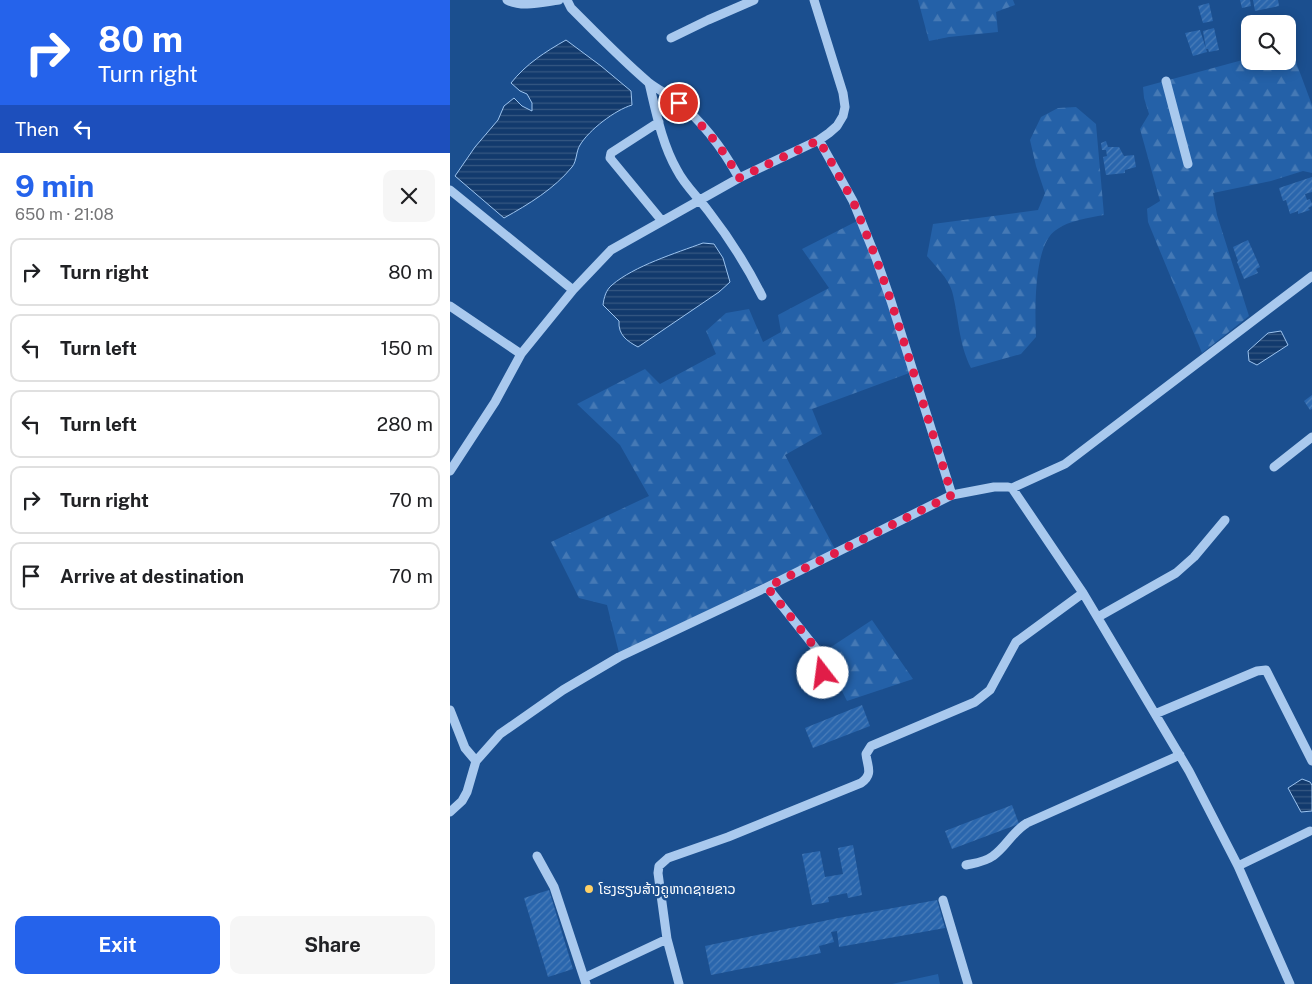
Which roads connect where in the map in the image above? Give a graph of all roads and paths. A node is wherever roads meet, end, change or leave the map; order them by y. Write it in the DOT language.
graph roads {
  1 [pos="507,0"];
  2 [pos="559,0"];
  3 [pos="567,0"];
  4 [pos="754,0"];
  5 [pos="814,0"];
  6 [pos="671,38"];
  7 [pos="1166,80"];
  8 [pos="649,83"];
  9 [pos="659,122"];
  10 [pos="819,140"];
  11 [pos="1188,164"];
  12 [pos="739,178"];
  13 [pos="450,190"];
  14 [pos="700,200"];
  15 [pos="662,221"];
  16 [pos="1312,276"];
  17 [pos="573,290"];
  18 [pos="762,296"];
  19 [pos="450,306"];
  20 [pos="522,354"];
  21 [pos="1312,437"];
  22 [pos="1274,467"];
  23 [pos="450,471"];
  24 [pos="1012,488"];
  25 [pos="952,495"];
  26 [pos="1225,520"];
  27 [pos="767,587"];
  28 [pos="1083,593"];
  29 [pos="1098,618"];
  30 [pos="808,681"];
  31 [pos="450,710"];
  32 [pos="1156,714"];
  33 [pos="1180,755"];
  34 [pos="476,760"];
  35 [pos="1312,761"];
  36 [pos="450,812"];
  37 [pos="1310,831"];
  38 [pos="537,856"];
  39 [pos="966,866"];
  40 [pos="1238,866"];
  41 [pos="943,900"];
  42 [pos="667,939"];
  43 [pos="585,981"];
  44 [pos="680,984"];
  45 [pos="968,984"];
  46 [pos="1290,984"];
  1 -- 2 [label="street"];
  3 -- 8 [label="street"];
  4 -- 6 [label="street"];
  5 -- 10 [label="street"];
  7 -- 11 [label="street"];
  8 -- 9 [label="street"];
  8 -- 12 [label="street"];
  9 -- 14 [label="street"];
  9 -- 15 [label="street"];
  10 -- 12 [label="street"];
  10 -- 25 [label="street"];
  12 -- 14 [label="street"];
  13 -- 17 [label="street"];
  14 -- 15 [label="street"];
  14 -- 18 [label="street"];
  15 -- 17 [label="street"];
  16 -- 24 [label="street"];
  17 -- 20 [label="street"];
  19 -- 20 [label="street"];
  20 -- 23 [label="street"];
  21 -- 22 [label="street"];
  24 -- 25 [label="street"];
  24 -- 28 [label="street"];
  25 -- 27 [label="street"];
  26 -- 29 [label="street"];
  27 -- 30 [label="street"];
  27 -- 34 [label="street"];
  28 -- 29 [label="street"];
  28 -- 42 [label="street"];
  29 -- 32 [label="street"];
  31 -- 34 [label="street"];
  32 -- 33 [label="street"];
  32 -- 35 [label="street"];
  33 -- 39 [label="street"];
  33 -- 40 [label="street"];
  34 -- 36 [label="street"];
  37 -- 40 [label="street"];
  38 -- 43 [label="street"];
  40 -- 46 [label="street"];
  41 -- 45 [label="street"];
  42 -- 43 [label="street"];
  42 -- 44 [label="street"];
}
